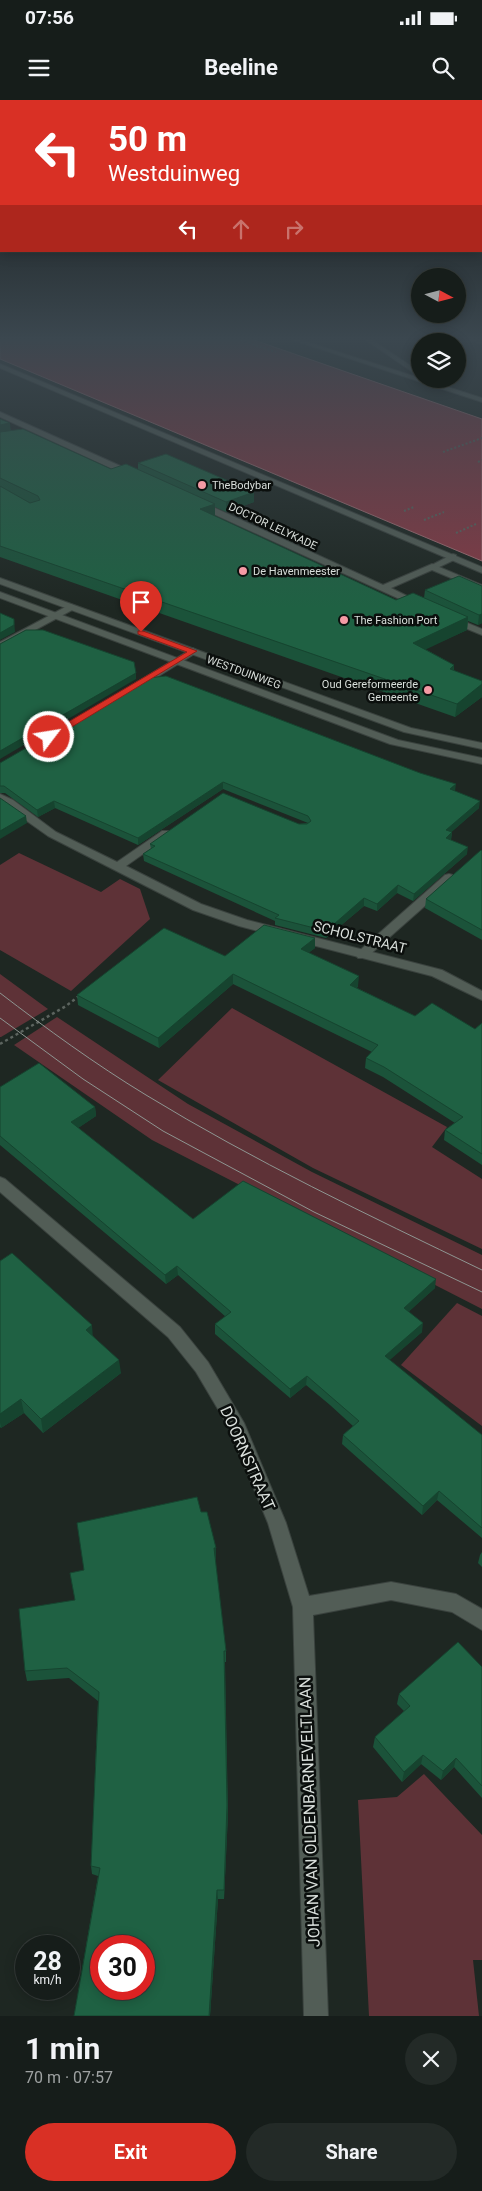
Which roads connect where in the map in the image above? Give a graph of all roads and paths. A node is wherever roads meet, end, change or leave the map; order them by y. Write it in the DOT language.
graph roads {
  1 [pos="32,429"];
  2 [pos="150,429"];
  3 [pos="40,433"];
  4 [pos="24,436"];
  5 [pos="482,438"];
  6 [pos="476,440"];
  7 [pos="482,443"];
  8 [pos="443,452"];
  9 [pos="482,460"];
  10 [pos="478,462"];
  11 [pos="145,480"];
  12 [pos="189,500"];
  13 [pos="444,512"];
  14 [pos="420,521"];
  15 [pos="476,524"];
  16 [pos="452,534"];
  17 [pos="452,557"];
  18 [pos="432,567"];
  19 [pos="482,570"];
  20 [pos="0,581"];
  21 [pos="384,588"];
  22 [pos="482,588"];
  23 [pos="0,595"];
  24 [pos="71,607"];
  25 [pos="427,608"];
  26 [pos="444,615"];
  27 [pos="55,616"];
  28 [pos="482,632"];
  29 [pos="0,646"];
  30 [pos="193,651"];
  31 [pos="177,661"];
  32 [pos="128,690"];
  33 [pos="482,746"];
  34 [pos="482,761"];
  35 [pos="0,797"];
  36 [pos="174,828"];
  37 [pos="117,867"];
  38 [pos="460,869"];
  39 [pos="362,955"];
  40 [pos="81,994"];
  41 [pos="482,996"];
  42 [pos="0,1044"];
  43 [pos="0,1183"];
  44 [pos="303,1607"];
  45 [pos="482,1620"];
  46 [pos="316,2016"];
  1 -- 3 [label="street"];
  2 -- 17 [label="street"];
  3 -- 4 [label="street"];
  3 -- 11 [label="street"];
  5 -- 6 [label="path"];
  6 -- 7 [label="path"];
  6 -- 8 [label="path"];
  9 -- 10 [label="path"];
  12 -- 21 [label="street, DOCTOR LELYKADE"];
  13 -- 14 [label="path"];
  15 -- 16 [label="path"];
  17 -- 18 [label="street"];
  17 -- 19 [label="street"];
  18 -- 21 [label="street"];
  18 -- 22 [label="street"];
  20 -- 24 [label="street, WESTDUINWEG"];
  21 -- 25 [label="street, DOCTOR LELYKADE"];
  23 -- 27 [label="street, WESTDUINWEG"];
  24 -- 27 [label="street"];
  24 -- 30 [label="street, WESTDUINWEG"];
  26 -- 28 [label="street"];
  27 -- 29 [label="street"];
  27 -- 31 [label="street, WESTDUINWEG"];
  30 -- 31 [label="street"];
  30 -- 33 [label="street, WESTDUINWEG"];
  31 -- 32 [label="street"];
  31 -- 34 [label="street, WESTDUINWEG"];
  35 -- 37 [label="street, SCHOLSTRAAT"];
  36 -- 37 [label="street"];
  37 -- 39 [label="street, SCHOLSTRAAT"];
  38 -- 39 [label="street"];
  39 -- 41 [label="street, SCHOLSTRAAT"];
  40 -- 42 [label="path"];
  43 -- 44 [label="street, DOORNSTRAAT"];
  44 -- 45 [label="street"];
  44 -- 46 [label="street, JOHAN VAN OLDENBARNEVELTLAAN"];
}
